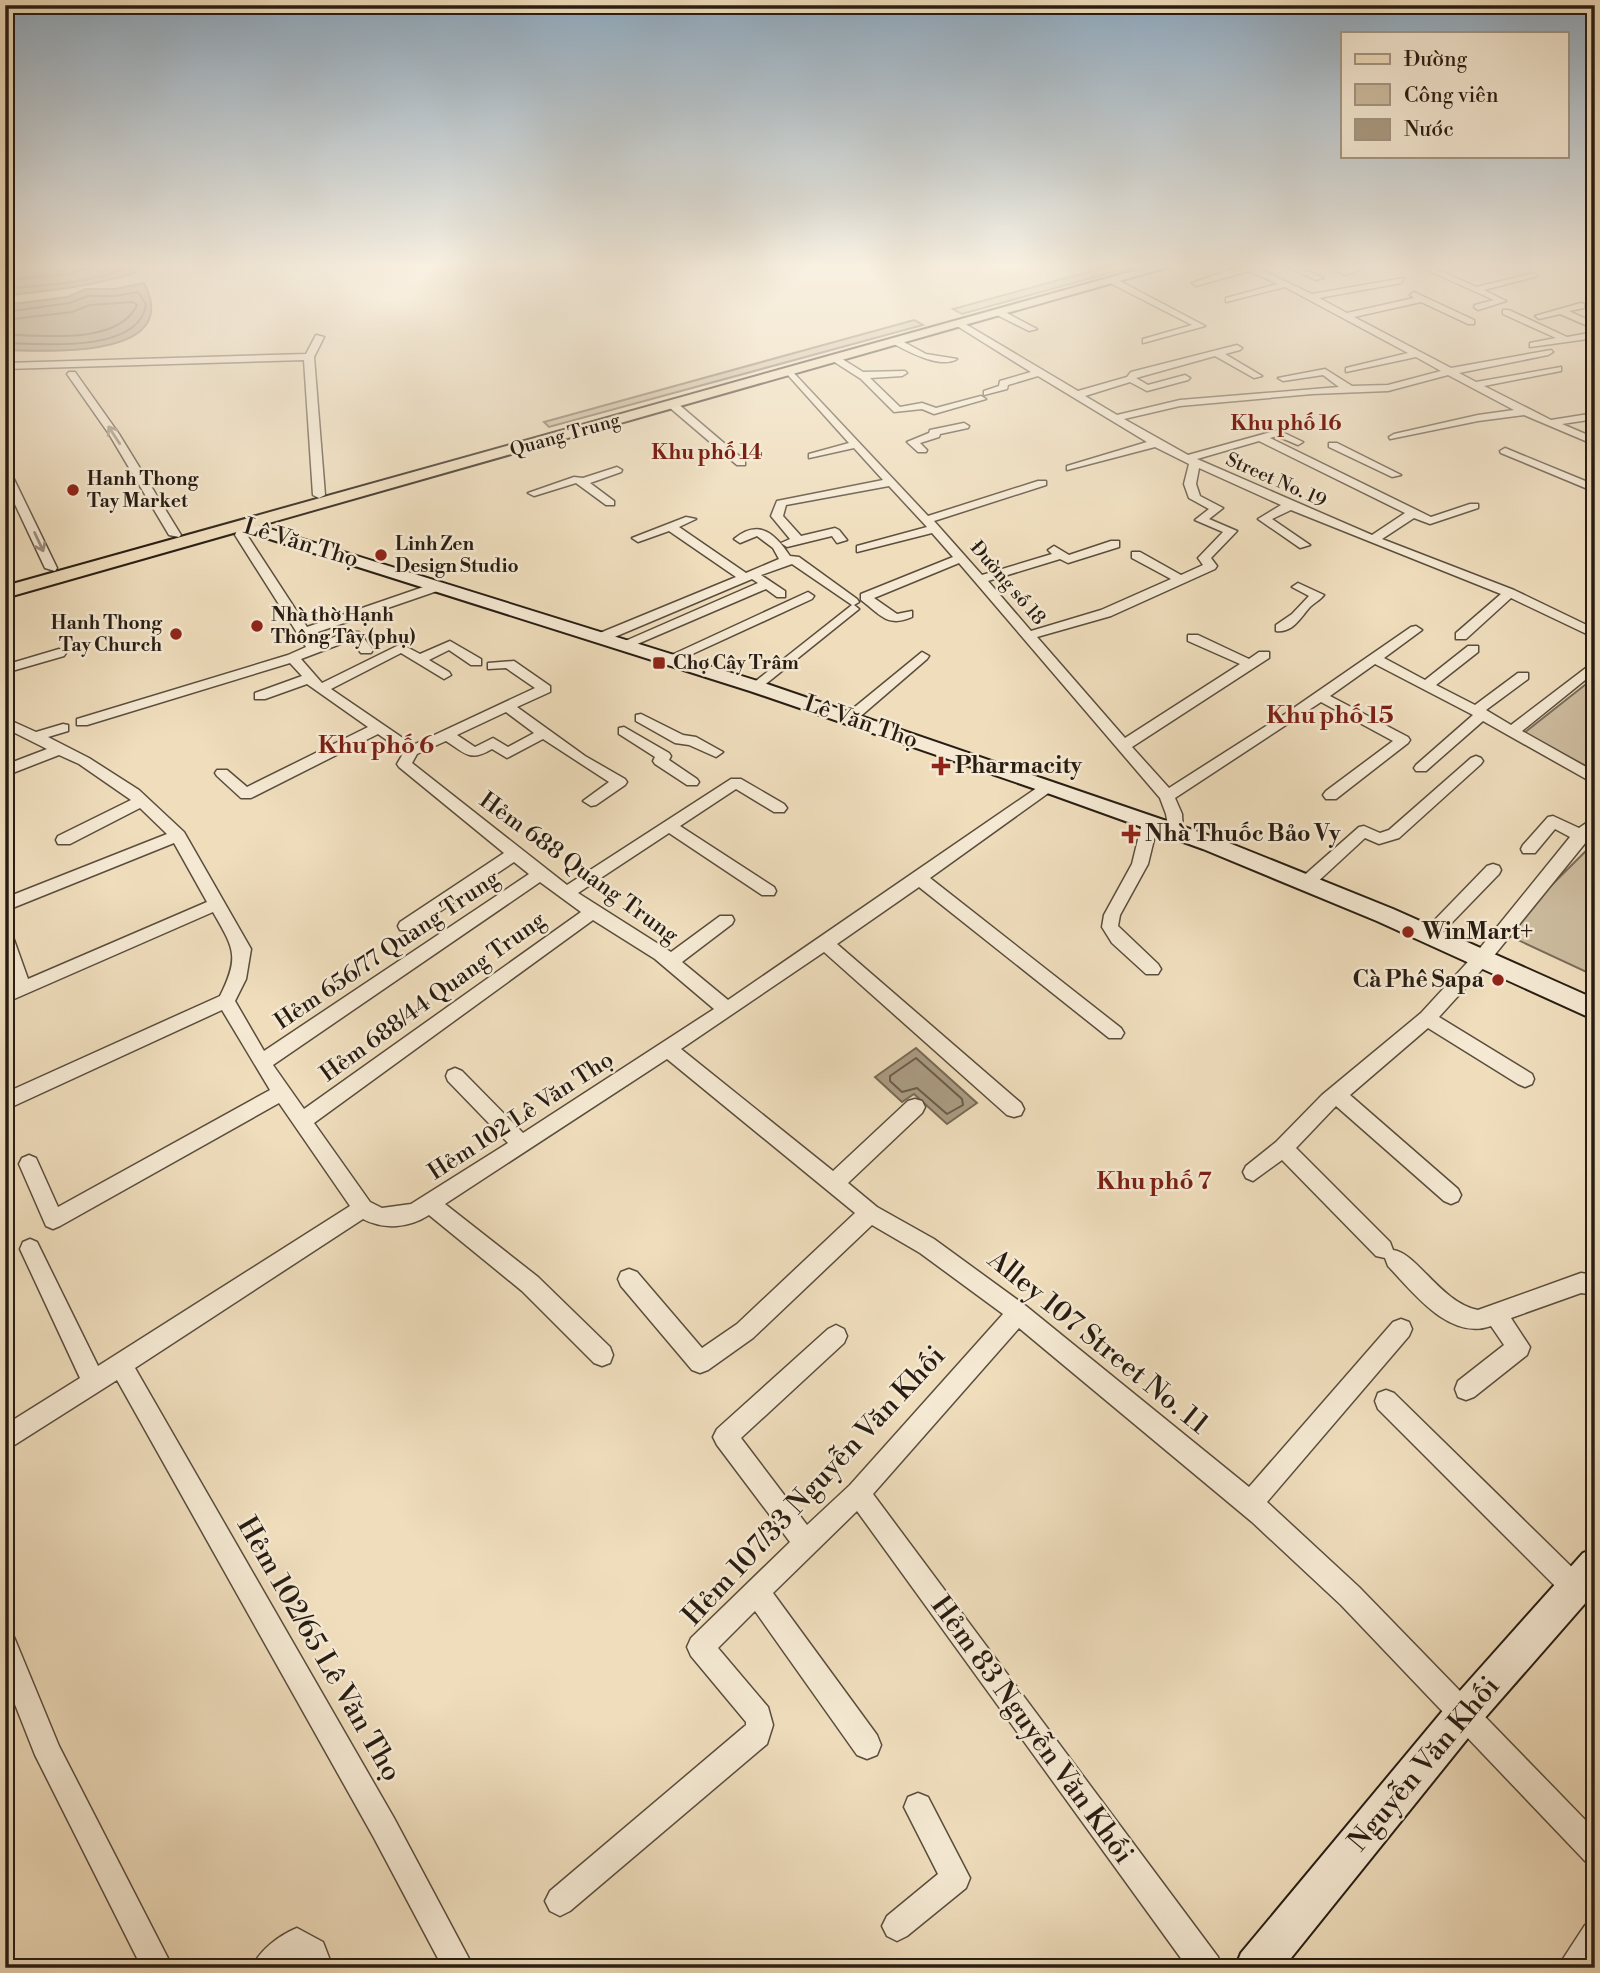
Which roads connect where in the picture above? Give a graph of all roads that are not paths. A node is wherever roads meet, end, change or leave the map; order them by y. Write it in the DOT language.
graph roads {
  1 [pos="826,358"];
  2 [pos="839,358"];
  3 [pos="925,358"];
  4 [pos="946,358"];
  5 [pos="1016,358"];
  6 [pos="1196,358"];
  7 [pos="1225,358"];
  8 [pos="1400,358"];
  9 [pos="1426,358"];
  10 [pos="1462,358"];
  11 [pos="1517,358"];
  12 [pos="836,359"];
  13 [pos="952,359"];
  14 [pos="309,360"];
  15 [pos="1436,363"];
  16 [pos="5,366"];
  17 [pos="932,366"];
  18 [pos="787,369"];
  19 [pos="1558,369"];
  20 [pos="1349,370"];
  21 [pos="1452,371"];
  22 [pos="1040,372"];
  23 [pos="902,373"];
  24 [pos="72,374"];
  25 [pos="862,376"];
  26 [pos="1257,376"];
  27 [pos="1185,378"];
  28 [pos="1283,378"];
  29 [pos="1131,379"];
  30 [pos="1475,385"];
  31 [pos="1350,390"];
  32 [pos="1076,395"];
  33 [pos="673,405"];
  34 [pos="1525,412"];
  35 [pos="1595,416"];
  36 [pos="1114,419"];
  37 [pos="1549,423"];
  38 [pos="964,426"];
  39 [pos="1260,437"];
  40 [pos="1394,437"];
  41 [pos="541,438"];
  42 [pos="1298,442"];
  43 [pos="1595,442"];
  44 [pos="1156,443"];
  45 [pos="856,444"];
  46 [pos="1333,445"];
  47 [pos="922,450"];
  48 [pos="1505,451"];
  49 [pos="1353,454"];
  50 [pos="813,456"];
  51 [pos="1191,461"];
  52 [pos="741,463"];
  53 [pos="1072,468"];
  54 [pos="1320,468"];
  55 [pos="617,470"];
  56 [pos="5,471"];
  57 [pos="1396,475"];
  58 [pos="1595,478"];
  59 [pos="582,482"];
  60 [pos="891,482"];
  61 [pos="1042,483"];
  62 [pos="1582,484"];
  63 [pos="1595,489"];
  64 [pos="534,493"];
  65 [pos="319,495"];
  66 [pos="611,503"];
  67 [pos="1289,506"];
  68 [pos="1474,506"];
  69 [pos="1412,513"];
  70 [pos="690,519"];
  71 [pos="236,523"];
  72 [pos="930,524"];
  73 [pos="670,526"];
  74 [pos="175,535"];
  75 [pos="638,538"];
  76 [pos="740,539"];
  77 [pos="798,540"];
  78 [pos="841,540"];
  79 [pos="1372,540"];
  80 [pos="1115,544"];
  81 [pos="777,545"];
  82 [pos="1304,545"];
  83 [pos="861,549"];
  84 [pos="1136,555"];
  85 [pos="961,558"];
  86 [pos="786,561"];
  87 [pos="51,568"];
  88 [pos="748,575"];
  89 [pos="979,580"];
  90 [pos="1182,580"];
  91 [pos="5,581"];
  92 [pos="767,584"];
  93 [pos="436,587"];
  94 [pos="1298,587"];
  95 [pos="5,593"];
  96 [pos="1510,593"];
  97 [pos="781,594"];
  98 [pos="808,597"];
  99 [pos="857,603"];
  100 [pos="907,614"];
  101 [pos="1281,628"];
  102 [pos="1416,630"];
  103 [pos="306,632"];
  104 [pos="1595,634"];
  105 [pos="1028,636"];
  106 [pos="1461,636"];
  107 [pos="600,638"];
  108 [pos="1193,638"];
  109 [pos="623,645"];
  110 [pos="314,648"];
  111 [pos="366,649"];
  112 [pos="1473,649"];
  113 [pos="59,653"];
  114 [pos="1264,654"];
  115 [pos="922,656"];
  116 [pos="293,658"];
  117 [pos="1373,658"];
  118 [pos="421,659"];
  119 [pos="670,659"];
  120 [pos="476,662"];
  121 [pos="1250,664"];
  122 [pos="1595,665"];
  123 [pos="493,666"];
  124 [pos="5,669"];
  125 [pos="444,675"];
  126 [pos="1523,676"];
  127 [pos="316,684"];
  128 [pos="1426,685"];
  129 [pos="757,687"];
  130 [pos="260,696"];
  131 [pos="1320,696"];
  132 [pos="509,708"];
  133 [pos="1479,713"];
  134 [pos="640,718"];
  135 [pos="850,718"];
  136 [pos="82,722"];
  137 [pos="63,728"];
  138 [pos="378,728"];
  139 [pos="16,731"];
  140 [pos="624,731"];
  141 [pos="1511,732"];
  142 [pos="544,733"];
  143 [pos="445,734"];
  144 [pos="1123,746"];
  145 [pos="60,749"];
  146 [pos="412,751"];
  147 [pos="716,752"];
  148 [pos="1476,761"];
  149 [pos="1421,768"];
  150 [pos="5,771"];
  151 [pos="222,773"];
  152 [pos="1595,779"];
  153 [pos="692,782"];
  154 [pos="1049,786"];
  155 [pos="1331,795"];
  156 [pos="1167,796"];
  157 [pos="142,801"];
  158 [pos="592,801"];
  159 [pos="779,808"];
  160 [pos="1595,822"];
  161 [pos="1150,823"];
  162 [pos="669,826"];
  163 [pos="1175,832"];
  164 [pos="1580,835"];
  165 [pos="178,836"];
  166 [pos="64,840"];
  167 [pos="1529,849"];
  168 [pos="514,854"];
  169 [pos="1493,870"];
  170 [pos="540,874"];
  171 [pos="920,879"];
  172 [pos="1306,883"];
  173 [pos="768,891"];
  174 [pos="566,893"];
  175 [pos="218,904"];
  176 [pos="5,905"];
  177 [pos="593,912"];
  178 [pos="726,919"];
  179 [pos="406,926"];
  180 [pos="1430,935"];
  181 [pos="5,937"];
  182 [pos="825,943"];
  183 [pos="1482,958"];
  184 [pos="670,962"];
  185 [pos="1152,969"];
  186 [pos="23,989"];
  187 [pos="5,996"];
  188 [pos="226,1001"];
  189 [pos="727,1009"];
  190 [pos="1595,1010"];
  191 [pos="1427,1018"];
  192 [pos="1115,1033"];
  193 [pos="669,1050"];
  194 [pos="261,1063"];
  195 [pos="455,1076"];
  196 [pos="1525,1079"];
  197 [pos="281,1093"];
  198 [pos="1337,1095"];
  199 [pos="5,1102"];
  200 [pos="915,1107"];
  201 [pos="1014,1109"];
  202 [pos="302,1121"];
  203 [pos="522,1144"];
  204 [pos="1283,1149"];
  205 [pos="29,1164"];
  206 [pos="1253,1172"];
  207 [pos="834,1184"];
  208 [pos="1451,1195"];
  209 [pos="429,1203"];
  210 [pos="363,1208"];
  211 [pos="870,1213"];
  212 [pos="30,1249"];
  213 [pos="629,1279"];
  214 [pos="1595,1284"];
  215 [pos="1018,1313"];
  216 [pos="1496,1314"];
  217 [pos="1401,1329"];
  218 [pos="836,1336"];
  219 [pos="602,1355"];
  220 [pos="120,1364"];
  221 [pos="93,1381"];
  222 [pos="1466,1388"];
  223 [pos="1386,1401"];
  224 [pos="5,1439"];
  225 [pos="858,1493"];
  226 [pos="1250,1504"];
  227 [pos="806,1544"];
  228 [pos="1585,1576"];
  229 [pos="757,1592"];
  230 [pos="5,1646"];
  231 [pos="1463,1715"];
  232 [pos="867,1745"];
  233 [pos="918,1807"];
  234 [pos="1595,1852"];
  235 [pos="560,1901"];
  236 [pos="897,1926"];
  237 [pos="1595,1935"];
  238 [pos="158,1968"];
  239 [pos="267,1968"];
  240 [pos="318,1968"];
  241 [pos="458,1968"];
  242 [pos="1207,1968"];
  243 [pos="1256,1968"];
  244 [pos="1572,1968"];
  1 -- 18 [label="main road, Quang Trung"];
  2 -- 12 [label="main road, Quang Trung"];
  3 -- 17 [label="street"];
  4 -- 13 [label="street"];
  5 -- 22 [label="street, Street No. 19"];
  6 -- 29 [label="street"];
  7 -- 26 [label="street"];
  8 -- 20 [label="street"];
  9 -- 15 [label="street"];
  10 -- 15 [label="street"];
  11 -- 21 [label="street"];
  12 -- 18 [label="main road, Quang Trung"];
  12 -- 25 [label="street"];
  14 -- 16 [label="street"];
  14 -- 65 [label="street"];
  15 -- 21 [label="street"];
  18 -- 33 [label="main road, Quang Trung"];
  18 -- 41 [label="main road, Quang Trung"];
  18 -- 45 [label="street, Đường số 18"];
  19 -- 30 [label="street"];
  21 -- 30 [label="street"];
  21 -- 31 [label="street"];
  22 -- 25 [label="street"];
  22 -- 32 [label="street, Street No. 19"];
  23 -- 25 [label="street"];
  74 -- 24 [label="street, one-way"];
  27 -- 29 [label="street"];
  28 -- 31 [label="street"];
  29 -- 32 [label="street"];
  30 -- 34 [label="street"];
  31 -- 36 [label="street"];
  32 -- 36 [label="street, Street No. 19"];
  33 -- 41 [label="main road, Quang Trung"];
  33 -- 52 [label="street"];
  34 -- 37 [label="street"];
  34 -- 40 [label="street"];
  35 -- 37 [label="street"];
  36 -- 44 [label="street, Street No. 19"];
  37 -- 43 [label="street"];
  38 -- 47 [label="street"];
  39 -- 42 [label="street"];
  39 -- 51 [label="street"];
  39 -- 54 [label="street"];
  41 -- 65 [label="main road, Quang Trung"];
  41 -- 71 [label="main road, Quang Trung"];
  44 -- 51 [label="street, Street No. 19"];
  44 -- 53 [label="street"];
  45 -- 50 [label="street"];
  45 -- 60 [label="street, Đường số 18"];
  46 -- 49 [label="street"];
  48 -- 62 [label="street"];
  49 -- 54 [label="street"];
  49 -- 57 [label="street"];
  51 -- 67 [label="street, Street No. 19"];
  51 -- 90 [label="street"];
  54 -- 69 [label="street"];
  55 -- 59 [label="street"];
  56 -- 87 [label="street, one-way"];
  58 -- 62 [label="street"];
  59 -- 64 [label="street"];
  59 -- 66 [label="street"];
  60 -- 72 [label="street, Đường số 18"];
  60 -- 77 [label="street"];
  61 -- 72 [label="street"];
  62 -- 63 [label="street"];
  65 -- 71 [label="main road, Quang Trung"];
  67 -- 79 [label="street, Street No. 19"];
  67 -- 82 [label="street"];
  68 -- 69 [label="street"];
  69 -- 79 [label="street"];
  70 -- 73 [label="street"];
  71 -- 74 [label="main road, Quang Trung"];
  71 -- 93 [label="main road, Lê Văn Thọ"];
  71 -- 95 [label="main road, Quang Trung"];
  71 -- 103 [label="street"];
  72 -- 83 [label="street"];
  72 -- 85 [label="street, Đường số 18"];
  73 -- 75 [label="street"];
  73 -- 88 [label="street"];
  74 -- 87 [label="main road, Quang Trung"];
  76 -- 81 [label="street"];
  77 -- 78 [label="street"];
  77 -- 81 [label="street"];
  79 -- 96 [label="street, Street No. 19"];
  80 -- 89 [label="street"];
  81 -- 86 [label="street"];
  84 -- 90 [label="street"];
  85 -- 89 [label="street, Đường số 18"];
  85 -- 99 [label="street"];
  86 -- 88 [label="street"];
  86 -- 99 [label="street"];
  87 -- 91 [label="main road, Quang Trung"];
  88 -- 92 [label="street"];
  88 -- 107 [label="street"];
  89 -- 105 [label="street, Đường số 18"];
  90 -- 105 [label="street"];
  92 -- 97 [label="street"];
  92 -- 109 [label="street"];
  93 -- 103 [label="street"];
  93 -- 107 [label="main road, Lê Văn Thọ"];
  94 -- 101 [label="street"];
  96 -- 104 [label="street, Street No. 19"];
  96 -- 106 [label="street"];
  98 -- 119 [label="street"];
  99 -- 100 [label="street"];
  99 -- 129 [label="street"];
  102 -- 117 [label="street"];
  103 -- 110 [label="street"];
  105 -- 144 [label="street, Đường số 18"];
  107 -- 109 [label="main road, Lê Văn Thọ"];
  108 -- 121 [label="street"];
  109 -- 119 [label="main road, Lê Văn Thọ"];
  110 -- 111 [label="street"];
  110 -- 116 [label="street"];
  112 -- 128 [label="street"];
  113 -- 124 [label="street"];
  114 -- 121 [label="street"];
  115 -- 135 [label="street"];
  116 -- 127 [label="street"];
  116 -- 136 [label="street"];
  117 -- 128 [label="street"];
  117 -- 131 [label="street"];
  118 -- 120 [label="street"];
  118 -- 125 [label="street"];
  118 -- 127 [label="street"];
  119 -- 129 [label="main road, Lê Văn Thọ"];
  121 -- 144 [label="street"];
  122 -- 141 [label="street"];
  123 -- 132 [label="street"];
  126 -- 133 [label="street"];
  127 -- 130 [label="street"];
  127 -- 138 [label="street"];
  128 -- 133 [label="street"];
  129 -- 135 [label="main road, Lê Văn Thọ"];
  131 -- 155 [label="street"];
  131 -- 156 [label="street"];
  132 -- 142 [label="street"];
  132 -- 143 [label="street"];
  133 -- 141 [label="street"];
  133 -- 149 [label="street"];
  134 -- 147 [label="street"];
  135 -- 154 [label="main road, Lê Văn Thọ"];
  137 -- 139 [label="street"];
  138 -- 146 [label="street"];
  138 -- 151 [label="street"];
  139 -- 145 [label="street"];
  140 -- 153 [label="street"];
  141 -- 152 [label="street"];
  142 -- 143 [label="street"];
  142 -- 158 [label="street"];
  143 -- 146 [label="street"];
  144 -- 156 [label="street, Đường số 18"];
  145 -- 150 [label="street"];
  145 -- 157 [label="street"];
  146 -- 168 [label="street, Hẻm 688 Quang Trung"];
  148 -- 172 [label="street"];
  154 -- 161 [label="main road, Lê Văn Thọ"];
  154 -- 171 [label="street, Hẻm 102 Lê Văn Thọ"];
  156 -- 163 [label="street, Đường số 18"];
  157 -- 165 [label="street"];
  157 -- 166 [label="street"];
  159 -- 162 [label="street"];
  160 -- 164 [label="street"];
  161 -- 163 [label="main road, Lê Văn Thọ"];
  161 -- 185 [label="street"];
  162 -- 173 [label="street"];
  162 -- 174 [label="street"];
  163 -- 172 [label="main road, Lê Văn Thọ"];
  164 -- 167 [label="street"];
  164 -- 183 [label="street"];
  165 -- 175 [label="street"];
  165 -- 176 [label="street"];
  168 -- 170 [label="street, Hẻm 688 Quang Trung"];
  168 -- 179 [label="street"];
  169 -- 180 [label="street"];
  170 -- 174 [label="street, Hẻm 688 Quang Trung"];
  170 -- 194 [label="street, Hẻm 656/77 Quang Trung"];
  171 -- 182 [label="street, Hẻm 102 Lê Văn Thọ"];
  171 -- 192 [label="street"];
  172 -- 180 [label="main road, Lê Văn Thọ"];
  174 -- 177 [label="street, Hẻm 688 Quang Trung"];
  175 -- 186 [label="street"];
  175 -- 188 [label="street"];
  177 -- 184 [label="street, Hẻm 688 Quang Trung"];
  177 -- 202 [label="street, Hẻm 688/44 Quang Trung"];
  178 -- 184 [label="street"];
  180 -- 183 [label="main road, Lê Văn Thọ"];
  181 -- 186 [label="street"];
  182 -- 189 [label="street, Hẻm 102 Lê Văn Thọ"];
  182 -- 201 [label="street"];
  183 -- 190 [label="main road, Lê Văn Thọ"];
  183 -- 191 [label="street"];
  184 -- 189 [label="street, Hẻm 688 Quang Trung"];
  186 -- 187 [label="street"];
  188 -- 194 [label="street"];
  188 -- 199 [label="street"];
  189 -- 193 [label="street, Hẻm 102 Lê Văn Thọ"];
  191 -- 196 [label="street"];
  191 -- 198 [label="street"];
  193 -- 203 [label="street, Hẻm 102 Lê Văn Thọ"];
  193 -- 207 [label="street, Alley 107 Street No. 11"];
  194 -- 197 [label="street"];
  195 -- 203 [label="street"];
  197 -- 202 [label="street"];
  197 -- 205 [label="street"];
  198 -- 204 [label="street"];
  198 -- 208 [label="street"];
  200 -- 207 [label="street"];
  202 -- 210 [label="street"];
  203 -- 209 [label="street, Hẻm 102 Lê Văn Thọ"];
  204 -- 206 [label="street"];
  204 -- 216 [label="street"];
  207 -- 211 [label="street, Alley 107 Street No. 11"];
  209 -- 210 [label="street, Hẻm 102 Lê Văn Thọ"];
  209 -- 219 [label="street"];
  210 -- 220 [label="street"];
  211 -- 213 [label="street"];
  211 -- 215 [label="street, Alley 107 Street No. 11"];
  212 -- 221 [label="street"];
  214 -- 216 [label="street"];
  215 -- 225 [label="street, Hẻm 107/33 Nguyễn Văn Khối"];
  215 -- 226 [label="street, Alley 107 Street No. 11"];
  216 -- 222 [label="street"];
  217 -- 226 [label="street"];
  218 -- 227 [label="street"];
  220 -- 221 [label="street"];
  220 -- 241 [label="street, Hẻm 102/65 Lê Văn Thọ"];
  221 -- 224 [label="street"];
  223 -- 228 [label="street"];
  225 -- 227 [label="street, Hẻm 107/33 Nguyễn Văn Khối"];
  225 -- 242 [label="street, Hẻm 83 Nguyễn Văn Khối"];
  226 -- 231 [label="street, Alley 107 Street No. 11"];
  227 -- 229 [label="street, Hẻm 107/33 Nguyễn Văn Khối"];
  228 -- 231 [label="main road, Nguyễn Văn Khối"];
  229 -- 232 [label="street"];
  229 -- 235 [label="street, Hẻm 107/33 Nguyễn Văn Khối"];
  230 -- 238 [label="street"];
  231 -- 234 [label="street, Alley 107 Street No. 11"];
  231 -- 243 [label="main road, Nguyễn Văn Khối"];
  233 -- 236 [label="street"];
  237 -- 244 [label="street"];
  239 -- 240 [label="street"];
}
